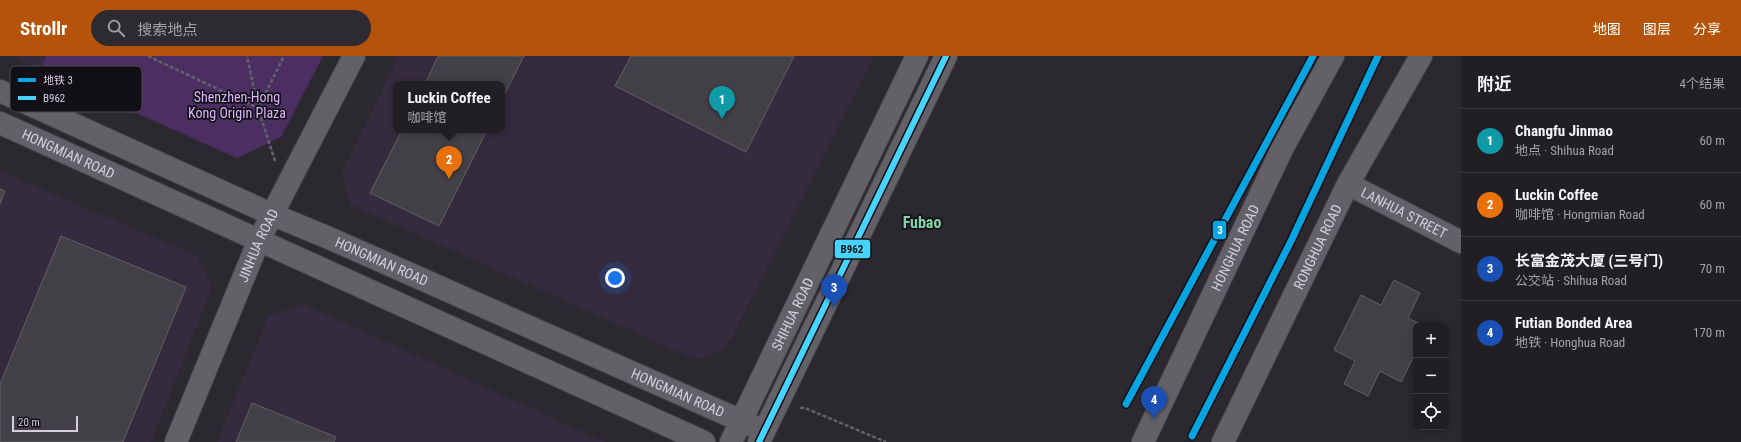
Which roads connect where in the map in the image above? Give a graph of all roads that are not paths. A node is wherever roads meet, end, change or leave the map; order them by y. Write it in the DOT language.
graph roads {
  1 [pos="354,56"];
  2 [pos="917,56"];
  3 [pos="946,56"];
  4 [pos="1333,56"];
  5 [pos="1421,56"];
  6 [pos="0,91"];
  7 [pos="10,96"];
  8 [pos="46,112"];
  9 [pos="0,123"];
  10 [pos="1348,184"];
  11 [pos="271,214"];
  12 [pos="259,240"];
  13 [pos="1461,242"];
  14 [pos="741,420"];
  15 [pos="761,437"];
  16 [pos="176,442"];
  17 [pos="704,442"];
  18 [pos="731,442"];
  19 [pos="1143,442"];
  20 [pos="1223,442"];
  1 -- 11 [label="main road, JINHUA ROAD"];
  2 -- 14 [label="main road, SHIHUA ROAD"];
  3 -- 15 [label="main road, SHIHUA ROAD"];
  4 -- 19 [label="main road, HONGHUA ROAD"];
  5 -- 10 [label="main road, RONGHUA ROAD"];
  6 -- 7 [label="main road, HONGMIAN ROAD"];
  8 -- 11 [label="main road, HONGMIAN ROAD"];
  9 -- 12 [label="main road, HONGMIAN ROAD"];
  10 -- 13 [label="main road, LANHUA STREET"];
  10 -- 20 [label="main road, RONGHUA ROAD"];
  11 -- 12 [label="main road, JINHUA ROAD"];
  11 -- 14 [label="main road, HONGMIAN ROAD"];
  12 -- 16 [label="main road, JINHUA ROAD"];
  12 -- 17 [label="main road, HONGMIAN ROAD"];
  14 -- 15 [label="main road, HONGMIAN ROAD"];
  14 -- 18 [label="main road, SHIHUA ROAD"];
}
